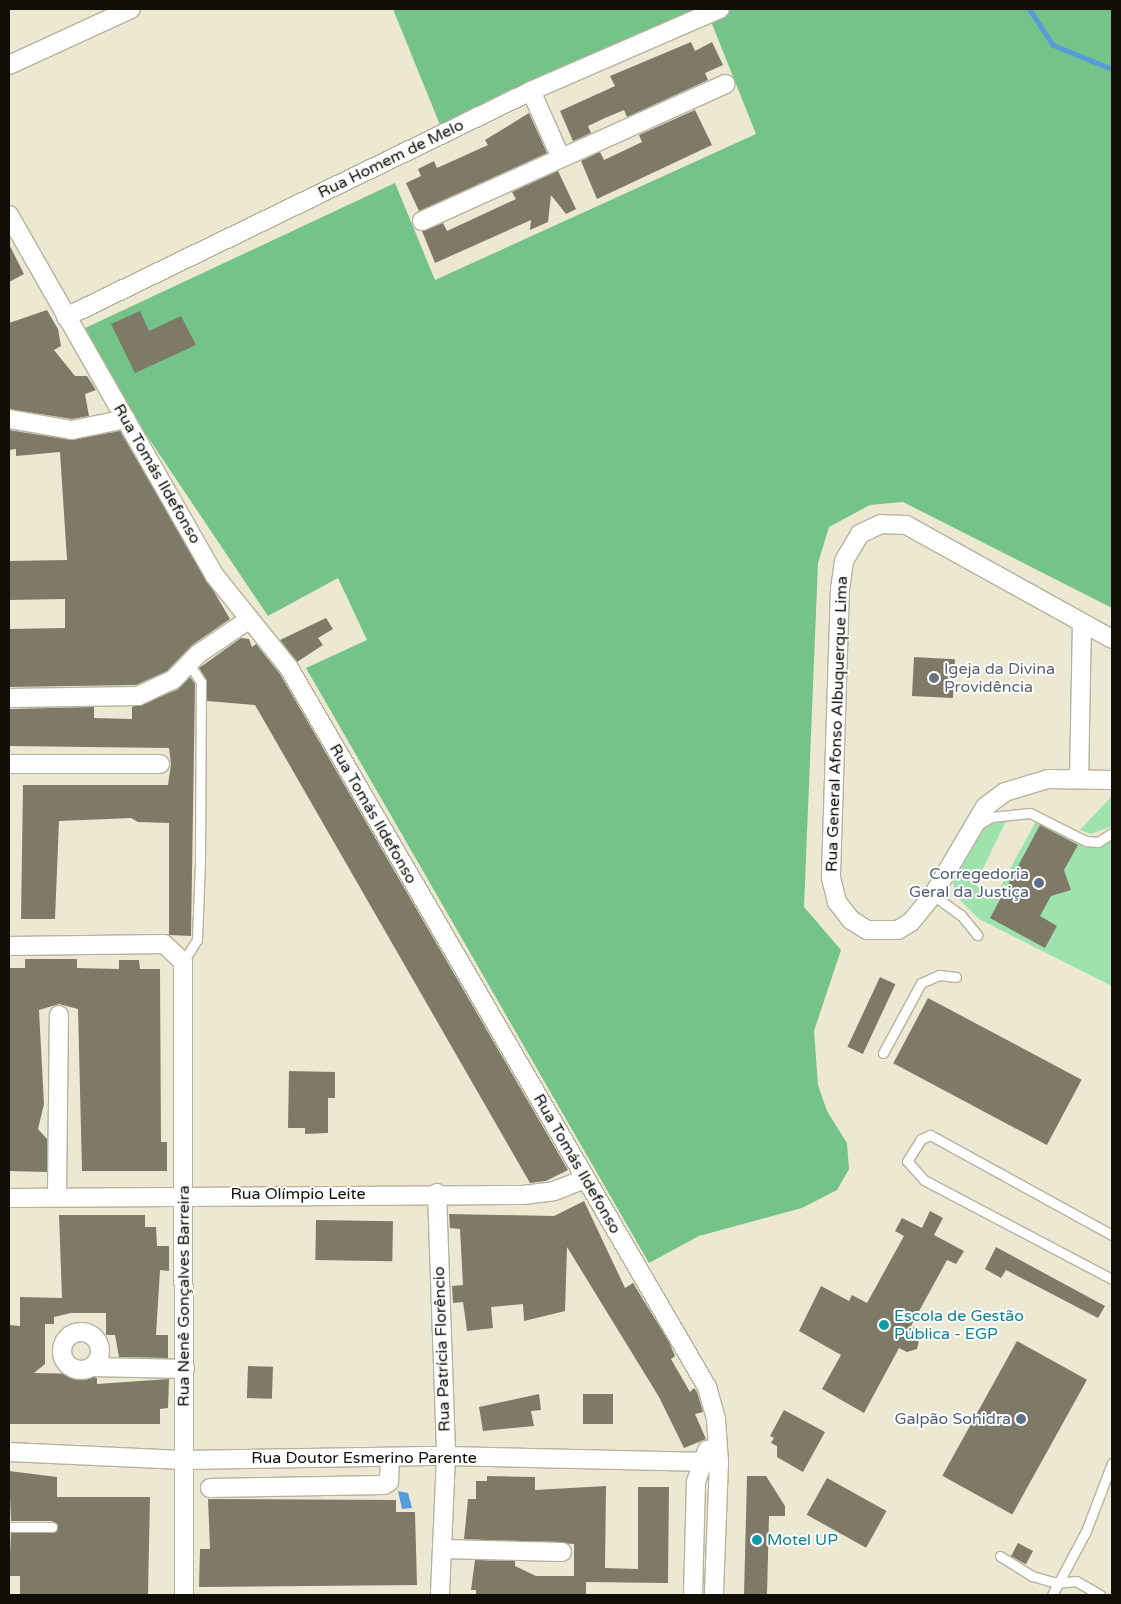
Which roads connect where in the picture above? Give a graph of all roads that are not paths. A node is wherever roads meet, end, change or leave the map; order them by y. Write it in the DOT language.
graph roads {
  1 [pos="131,9"];
  2 [pos="720,9"];
  3 [pos="9,65"];
  4 [pos="726,84"];
  5 [pos="531,91"];
  6 [pos="561,158"];
  7 [pos="9,215"];
  8 [pos="422,221"];
  9 [pos="66,317"];
  10 [pos="9,419"];
  11 [pos="126,419"];
  12 [pos="247,621"];
  13 [pos="1082,623"];
  14 [pos="1112,639"];
  15 [pos="190,665"];
  16 [pos="9,698"];
  17 [pos="9,764"];
  18 [pos="160,764"];
  19 [pos="1080,779"];
  20 [pos="1112,780"];
  21 [pos="968,832"];
  22 [pos="1112,833"];
  23 [pos="933,895"];
  24 [pos="977,935"];
  25 [pos="9,946"];
  26 [pos="183,962"];
  27 [pos="956,977"];
  28 [pos="59,1015"];
  29 [pos="883,1053"];
  30 [pos="586,1179"];
  31 [pos="437,1194"];
  32 [pos="184,1195"];
  33 [pos="9,1198"];
  34 [pos="57,1198"];
  35 [pos="1112,1235"];
  36 [pos="1112,1279"];
  37 [pos="92,1367"];
  38 [pos="185,1369"];
  39 [pos="9,1452"];
  40 [pos="446,1456"];
  41 [pos="390,1457"];
  42 [pos="184,1460"];
  43 [pos="711,1461"];
  44 [pos="1112,1463"];
  45 [pos="210,1488"];
  46 [pos="9,1527"];
  47 [pos="52,1528"];
  48 [pos="693,1536"];
  49 [pos="715,1538"];
  50 [pos="442,1549"];
  51 [pos="562,1552"];
  52 [pos="1000,1556"];
  53 [pos="1058,1583"];
  54 [pos="184,1595"];
  55 [pos="440,1595"];
  56 [pos="693,1595"];
  57 [pos="714,1595"];
  58 [pos="1052,1595"];
  59 [pos="1100,1595"];
  1 -- 3 [label="street"];
  2 -- 5 [label="street, Rua Homem de Melo"];
  4 -- 6 [label="street"];
  5 -- 6 [label="street"];
  5 -- 9 [label="street, Rua Homem de Melo"];
  6 -- 8 [label="street"];
  7 -- 9 [label="street, Rua Tomás Ildefonso"];
  9 -- 11 [label="street, Rua Tomás Ildefonso"];
  10 -- 11 [label="street"];
  11 -- 12 [label="street, Rua Tomás Ildefonso"];
  12 -- 15 [label="street"];
  12 -- 30 [label="street, Rua Tomás Ildefonso"];
  13 -- 14 [label="street, Rua General Afonso Albuquerque Lima"];
  13 -- 19 [label="street"];
  13 -- 23 [label="street, Rua General Afonso Albuquerque Lima"];
  15 -- 16 [label="street"];
  15 -- 26 [label="lane"];
  17 -- 18 [label="street"];
  19 -- 20 [label="street, Rua General Afonso Albuquerque Lima"];
  19 -- 21 [label="street, Rua General Afonso Albuquerque Lima"];
  21 -- 22 [label="lane"];
  21 -- 23 [label="street, Rua General Afonso Albuquerque Lima"];
  23 -- 24 [label="lane"];
  25 -- 26 [label="street"];
  26 -- 32 [label="street, Rua Nenê Gonçalves Barreira"];
  27 -- 29 [label="lane"];
  28 -- 34 [label="street"];
  30 -- 31 [label="street, Rua Olímpio Leite"];
  30 -- 43 [label="street, Rua Tomás Ildefonso"];
  31 -- 32 [label="street, Rua Olímpio Leite"];
  31 -- 40 [label="street, Rua Patrícia Florêncio"];
  32 -- 34 [label="street, Rua Olímpio Leite"];
  32 -- 38 [label="street, Rua Nenê Gonçalves Barreira"];
  33 -- 34 [label="street, Rua Olímpio Leite"];
  35 -- 36 [label="lane"];
  37 -- 38 [label="street"];
  38 -- 42 [label="street, Rua Nenê Gonçalves Barreira"];
  39 -- 42 [label="street, Rua Doutor Esmerino Parente"];
  40 -- 41 [label="street, Rua Doutor Esmerino Parente"];
  40 -- 43 [label="street, Rua Doutor Esmerino Parente"];
  40 -- 50 [label="street, Rua Patrícia Florêncio"];
  41 -- 42 [label="street, Rua Doutor Esmerino Parente"];
  41 -- 45 [label="street"];
  42 -- 54 [label="street, Rua Nenê Gonçalves Barreira"];
  43 -- 48 [label="street, Rua Tomás Ildefonso"];
  43 -- 49 [label="street, Rua Tomás Ildefonso"];
  44 -- 53 [label="lane"];
  46 -- 47 [label="lane"];
  48 -- 49 [label="street"];
  48 -- 56 [label="street, Rua Tomás Ildefonso"];
  49 -- 57 [label="street, Rua Tomás Ildefonso"];
  50 -- 51 [label="street"];
  50 -- 55 [label="street, Rua Patrícia Florêncio"];
  52 -- 53 [label="lane"];
  53 -- 58 [label="lane"];
  53 -- 59 [label="lane"];
}
